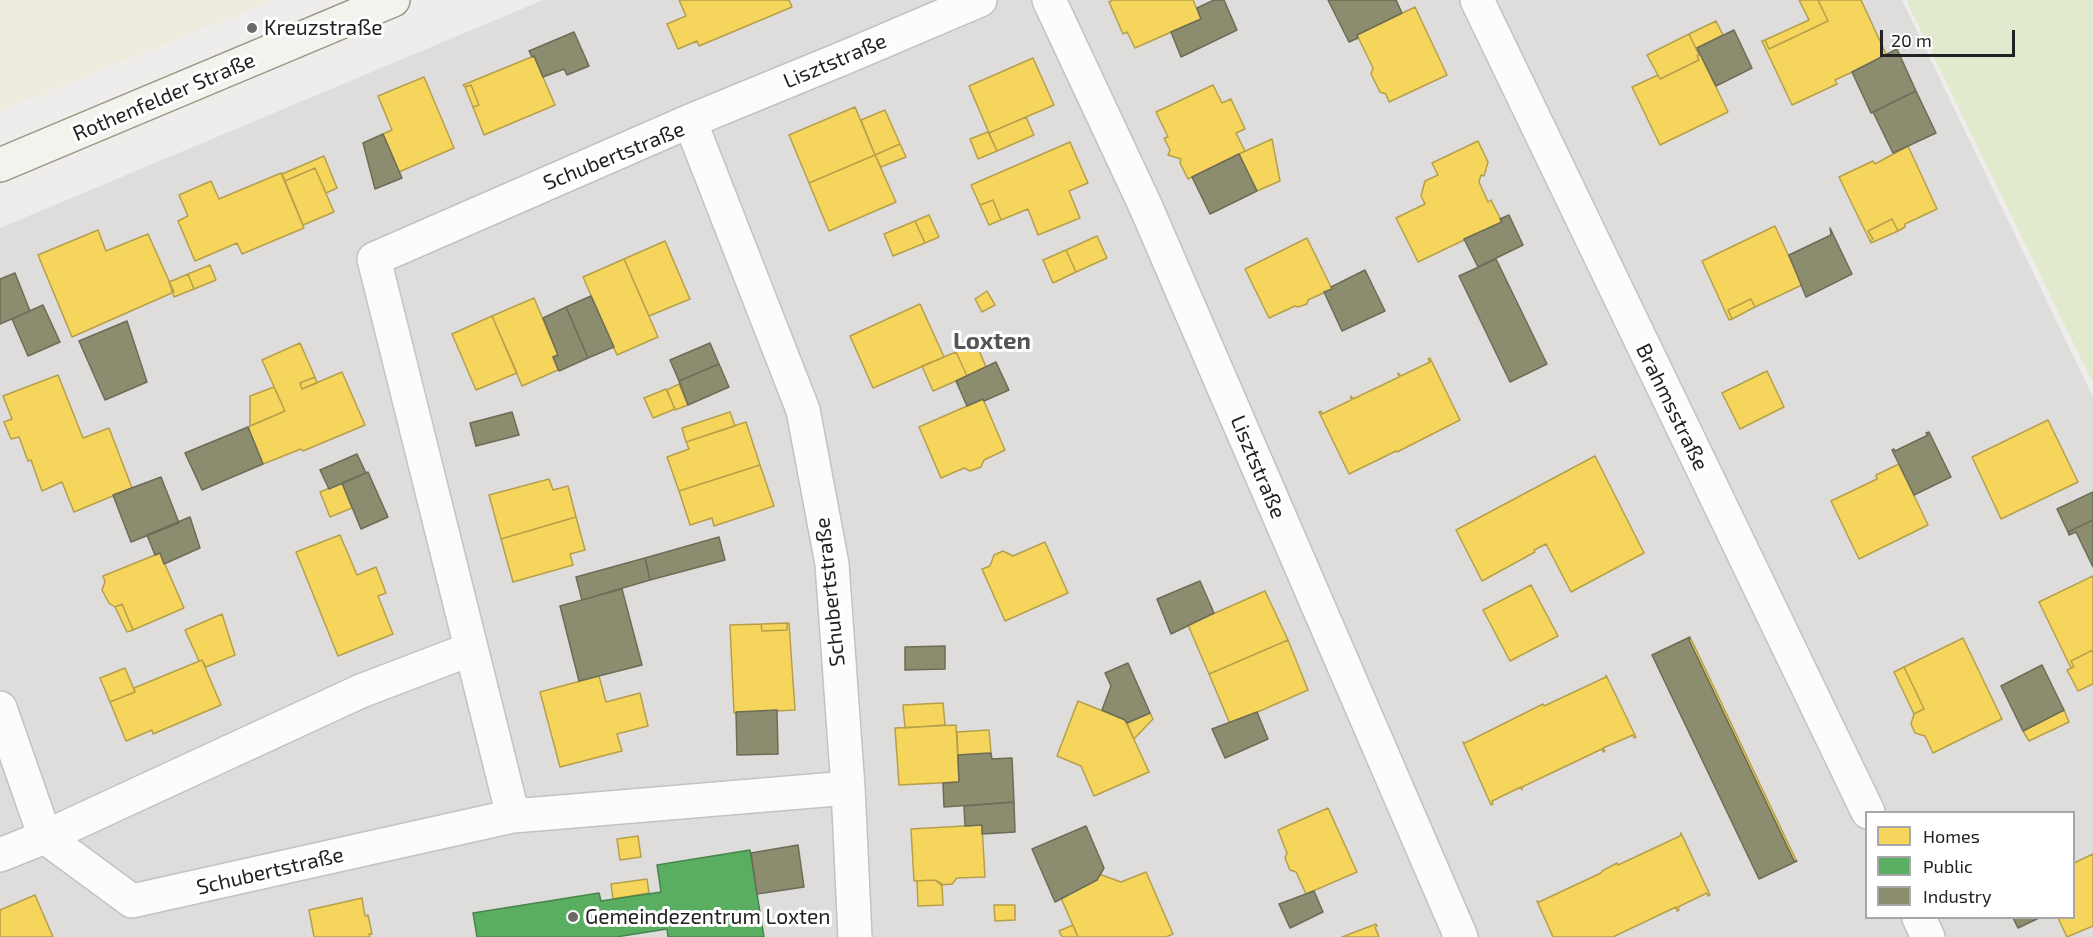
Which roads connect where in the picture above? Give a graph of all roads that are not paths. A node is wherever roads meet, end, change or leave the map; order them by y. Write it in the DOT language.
graph roads {
  1 [pos="393,0"];
  2 [pos="980,0"];
  3 [pos="1049,0"];
  4 [pos="1477,0"];
  5 [pos="690,121"];
  6 [pos="0,165"];
  7 [pos="471,649"];
  8 [pos="0,708"];
  9 [pos="848,788"];
  10 [pos="1867,811"];
  11 [pos="513,816"];
  12 [pos="45,837"];
  13 [pos="0,855"];
  14 [pos="1919,919"];
  15 [pos="855,937"];
  16 [pos="1461,937"];
  17 [pos="1928,937"];
  1 -- 6 [label="street, Rothenfelder Straße"];
  2 -- 5 [label="street, Lisztstraße"];
  3 -- 16 [label="street, Lisztstraße"];
  4 -- 10 [label="street, Brahmsstraße"];
  5 -- 7 [label="street, Schubertstraße"];
  5 -- 9 [label="street, Schubertstraße"];
  7 -- 11 [label="street, Schubertstraße"];
  7 -- 12 [label="street"];
  8 -- 12 [label="street"];
  9 -- 11 [label="street, Schubertstraße"];
  9 -- 15 [label="street, Schubertstraße"];
  11 -- 12 [label="street, Schubertstraße"];
  12 -- 13 [label="street"];
  14 -- 17 [label="street"];
}
